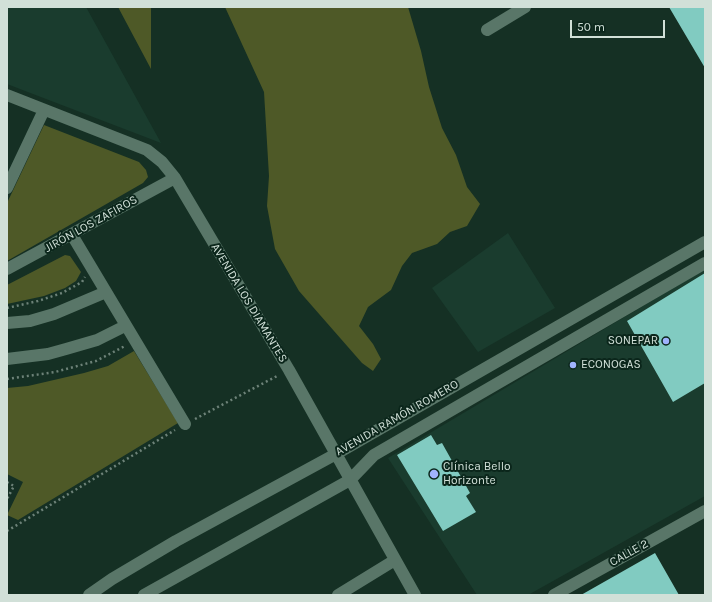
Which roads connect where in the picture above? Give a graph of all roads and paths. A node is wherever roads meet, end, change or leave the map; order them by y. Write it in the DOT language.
graph roads {
  1 [pos="525,7"];
  2 [pos="487,30"];
  3 [pos="7,95"];
  4 [pos="44,110"];
  5 [pos="175,178"];
  6 [pos="7,188"];
  7 [pos="72,234"];
  8 [pos="705,242"];
  9 [pos="705,263"];
  10 [pos="7,269"];
  11 [pos="86,276"];
  12 [pos="106,292"];
  13 [pos="7,308"];
  14 [pos="565,322"];
  15 [pos="7,323"];
  16 [pos="126,326"];
  17 [pos="575,338"];
  18 [pos="536,339"];
  19 [pos="135,342"];
  20 [pos="545,356"];
  21 [pos="7,359"];
  22 [pos="289,370"];
  23 [pos="7,379"];
  24 [pos="185,424"];
  25 [pos="336,454"];
  26 [pos="350,480"];
  27 [pos="7,482"];
  28 [pos="7,499"];
  29 [pos="705,511"];
  30 [pos="7,531"];
  31 [pos="395,560"];
  32 [pos="89,595"];
  33 [pos="144,595"];
  34 [pos="338,595"];
  35 [pos="415,595"];
  36 [pos="554,595"];
  1 -- 2 [label="street"];
  3 -- 4 [label="street, AVENIDA LOS DIAMANTES"];
  4 -- 5 [label="street, AVENIDA LOS DIAMANTES"];
  4 -- 6 [label="street"];
  5 -- 7 [label="street, JIRÓN LOS ZAFIROS"];
  5 -- 22 [label="street, AVENIDA LOS DIAMANTES"];
  7 -- 10 [label="street, JIRÓN LOS ZAFIROS"];
  7 -- 12 [label="street"];
  8 -- 14 [label="street, AVENIDA RAMÓN ROMERO"];
  9 -- 17 [label="street, AVENIDA RAMÓN ROMERO"];
  11 -- 13 [label="path"];
  12 -- 15 [label="street"];
  12 -- 16 [label="street"];
  14 -- 17 [label="street"];
  14 -- 18 [label="street, AVENIDA RAMÓN ROMERO"];
  16 -- 19 [label="street"];
  16 -- 21 [label="street"];
  17 -- 20 [label="street, AVENIDA RAMÓN ROMERO"];
  18 -- 20 [label="street"];
  18 -- 25 [label="street, AVENIDA RAMÓN ROMERO"];
  19 -- 23 [label="path"];
  19 -- 24 [label="street"];
  20 -- 26 [label="street, AVENIDA RAMÓN ROMERO"];
  22 -- 24 [label="path"];
  22 -- 25 [label="street, AVENIDA LOS DIAMANTES"];
  24 -- 30 [label="path"];
  25 -- 26 [label="street, AVENIDA LOS DIAMANTES"];
  25 -- 32 [label="street, AVENIDA RAMÓN ROMERO"];
  26 -- 31 [label="street, AVENIDA LOS DIAMANTES"];
  26 -- 33 [label="street, AVENIDA RAMÓN ROMERO"];
  27 -- 28 [label="path"];
  29 -- 36 [label="street, CALLE 2"];
  31 -- 34 [label="street"];
  31 -- 35 [label="street, AVENIDA LOS DIAMANTES"];
}
